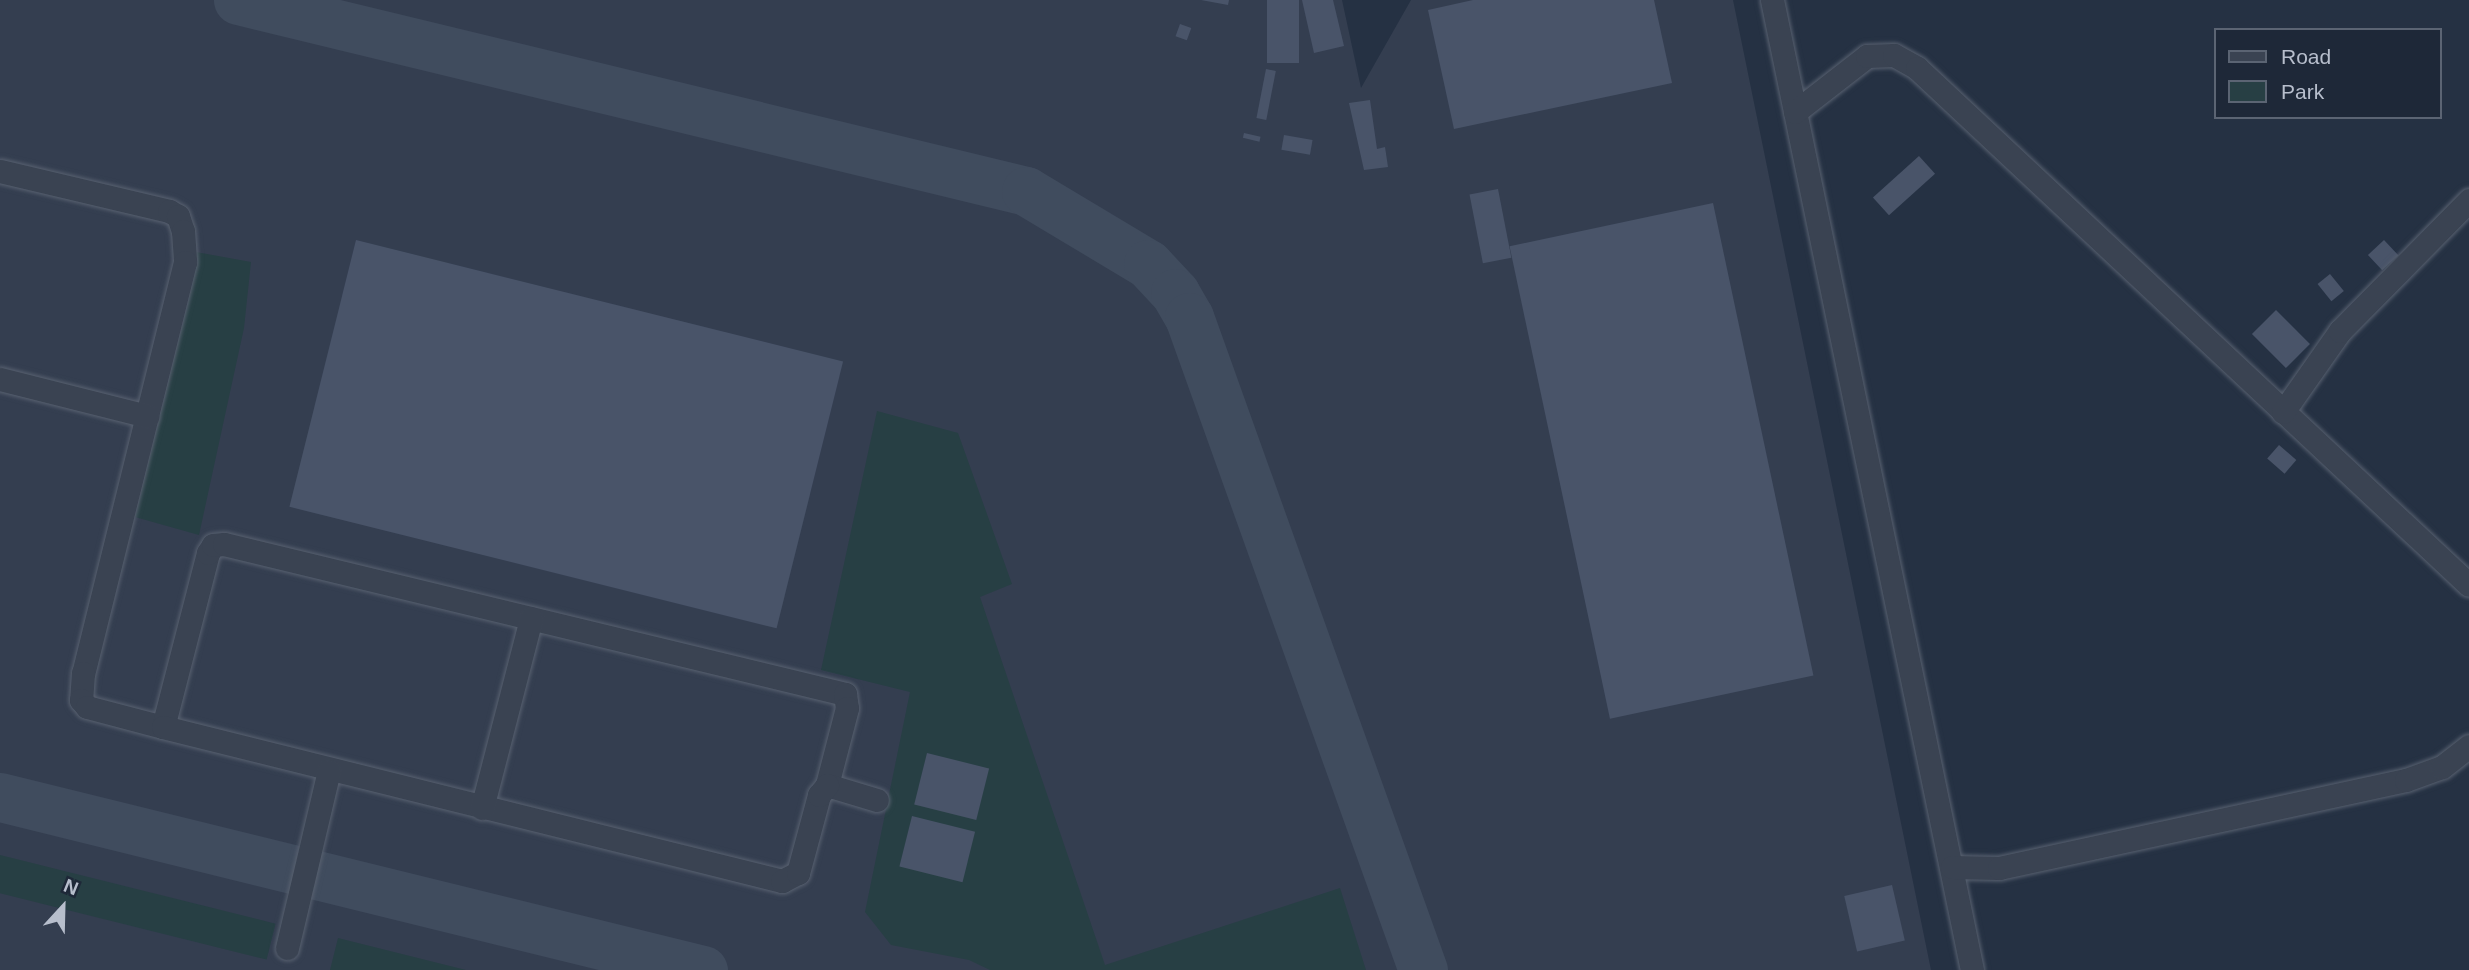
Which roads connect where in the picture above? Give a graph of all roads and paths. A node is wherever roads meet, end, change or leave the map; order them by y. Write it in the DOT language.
graph roads {
  1 [pos="1772,0"];
  2 [pos="1795,112"];
  3 [pos="0,171"];
  4 [pos="2469,200"];
  5 [pos="0,379"];
  6 [pos="2283,412"];
  7 [pos="147,415"];
  8 [pos="2469,585"];
  9 [pos="531,618"];
  10 [pos="163,727"];
  11 [pos="2469,746"];
  12 [pos="329,771"];
  13 [pos="827,785"];
  14 [pos="877,800"];
  15 [pos="482,808"];
  16 [pos="1952,867"];
  17 [pos="287,948"];
  18 [pos="1972,970"];
  1 -- 2 [label="lane"];
  2 -- 6 [label="lane"];
  2 -- 16 [label="lane"];
  3 -- 7 [label="lane"];
  4 -- 6 [label="lane"];
  5 -- 7 [label="lane"];
  6 -- 8 [label="lane"];
  7 -- 10 [label="lane"];
  9 -- 10 [label="lane"];
  9 -- 13 [label="lane"];
  9 -- 15 [label="lane"];
  10 -- 12 [label="lane"];
  11 -- 16 [label="lane"];
  12 -- 15 [label="lane"];
  12 -- 17 [label="lane"];
  13 -- 14 [label="lane"];
  13 -- 15 [label="lane"];
  16 -- 18 [label="lane"];
}
